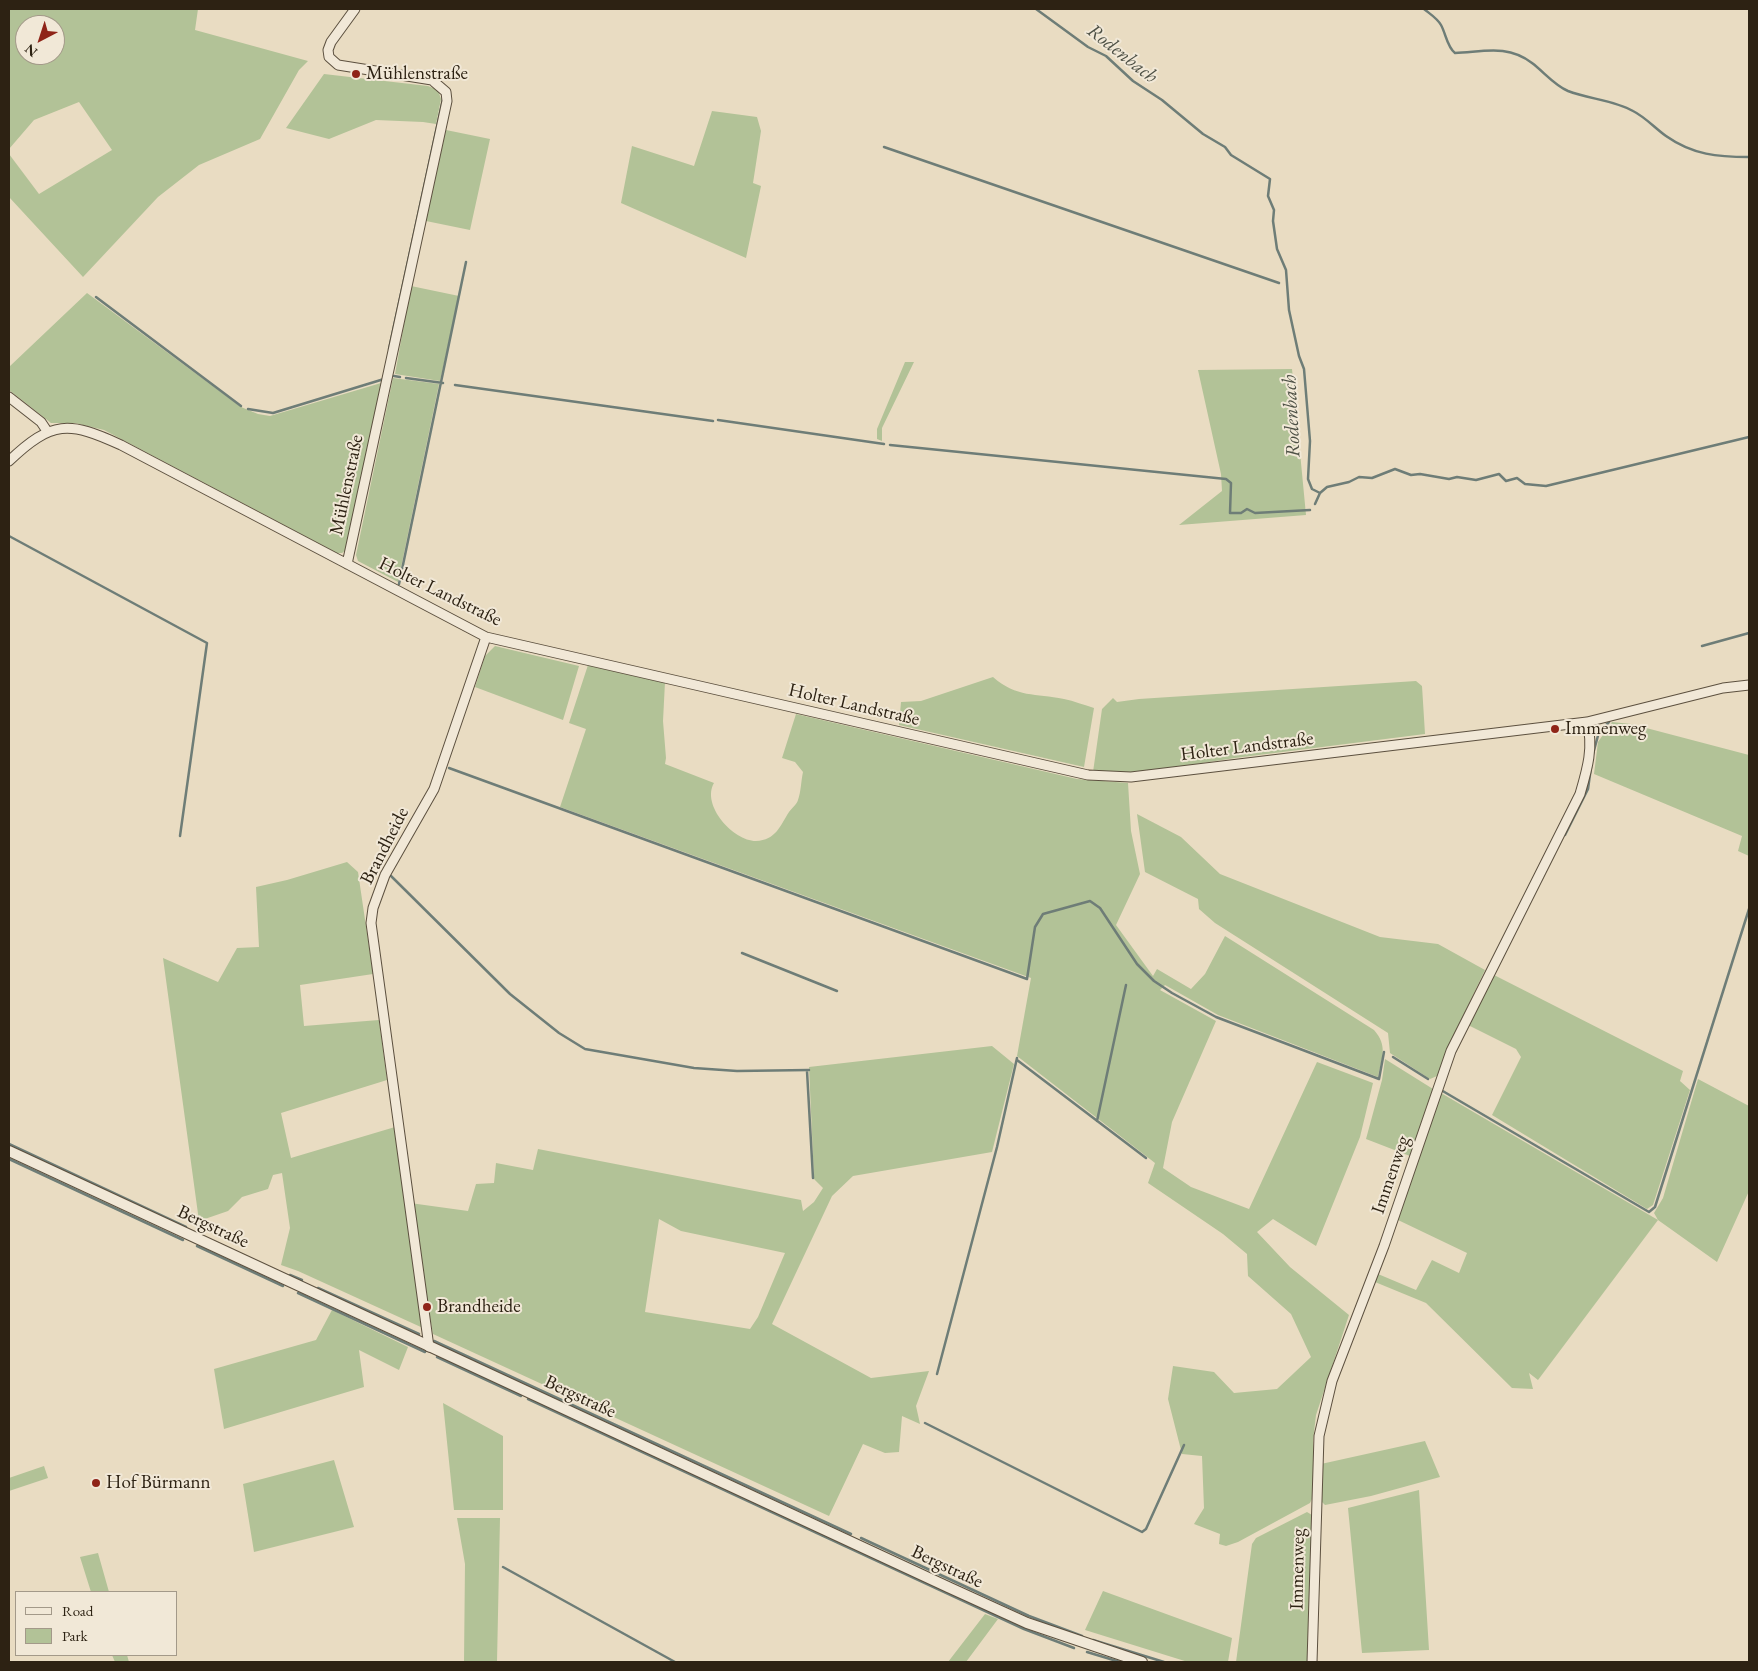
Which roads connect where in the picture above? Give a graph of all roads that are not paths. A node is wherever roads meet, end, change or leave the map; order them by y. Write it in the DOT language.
graph roads {
  1 [pos="355,9"];
  2 [pos="9,398"];
  3 [pos="47,431"];
  4 [pos="9,460"];
  5 [pos="347,564"];
  6 [pos="486,637"];
  7 [pos="1749,685"];
  8 [pos="1587,722"];
  9 [pos="9,1151"];
  10 [pos="429,1347"];
  11 [pos="1142,1662"];
  12 [pos="1312,1662"];
  1 -- 5 [label="street, Mühlenstraße"];
  2 -- 3 [label="street"];
  3 -- 4 [label="street, Holter Landstraße"];
  3 -- 5 [label="street, Holter Landstraße"];
  5 -- 6 [label="street, Holter Landstraße"];
  6 -- 8 [label="street, Holter Landstraße"];
  6 -- 10 [label="street, Brandheide"];
  7 -- 8 [label="street, Holter Landstraße"];
  8 -- 12 [label="street, Immenweg"];
  9 -- 10 [label="street, Bergstraße"];
  10 -- 11 [label="street, Bergstraße"];
}
